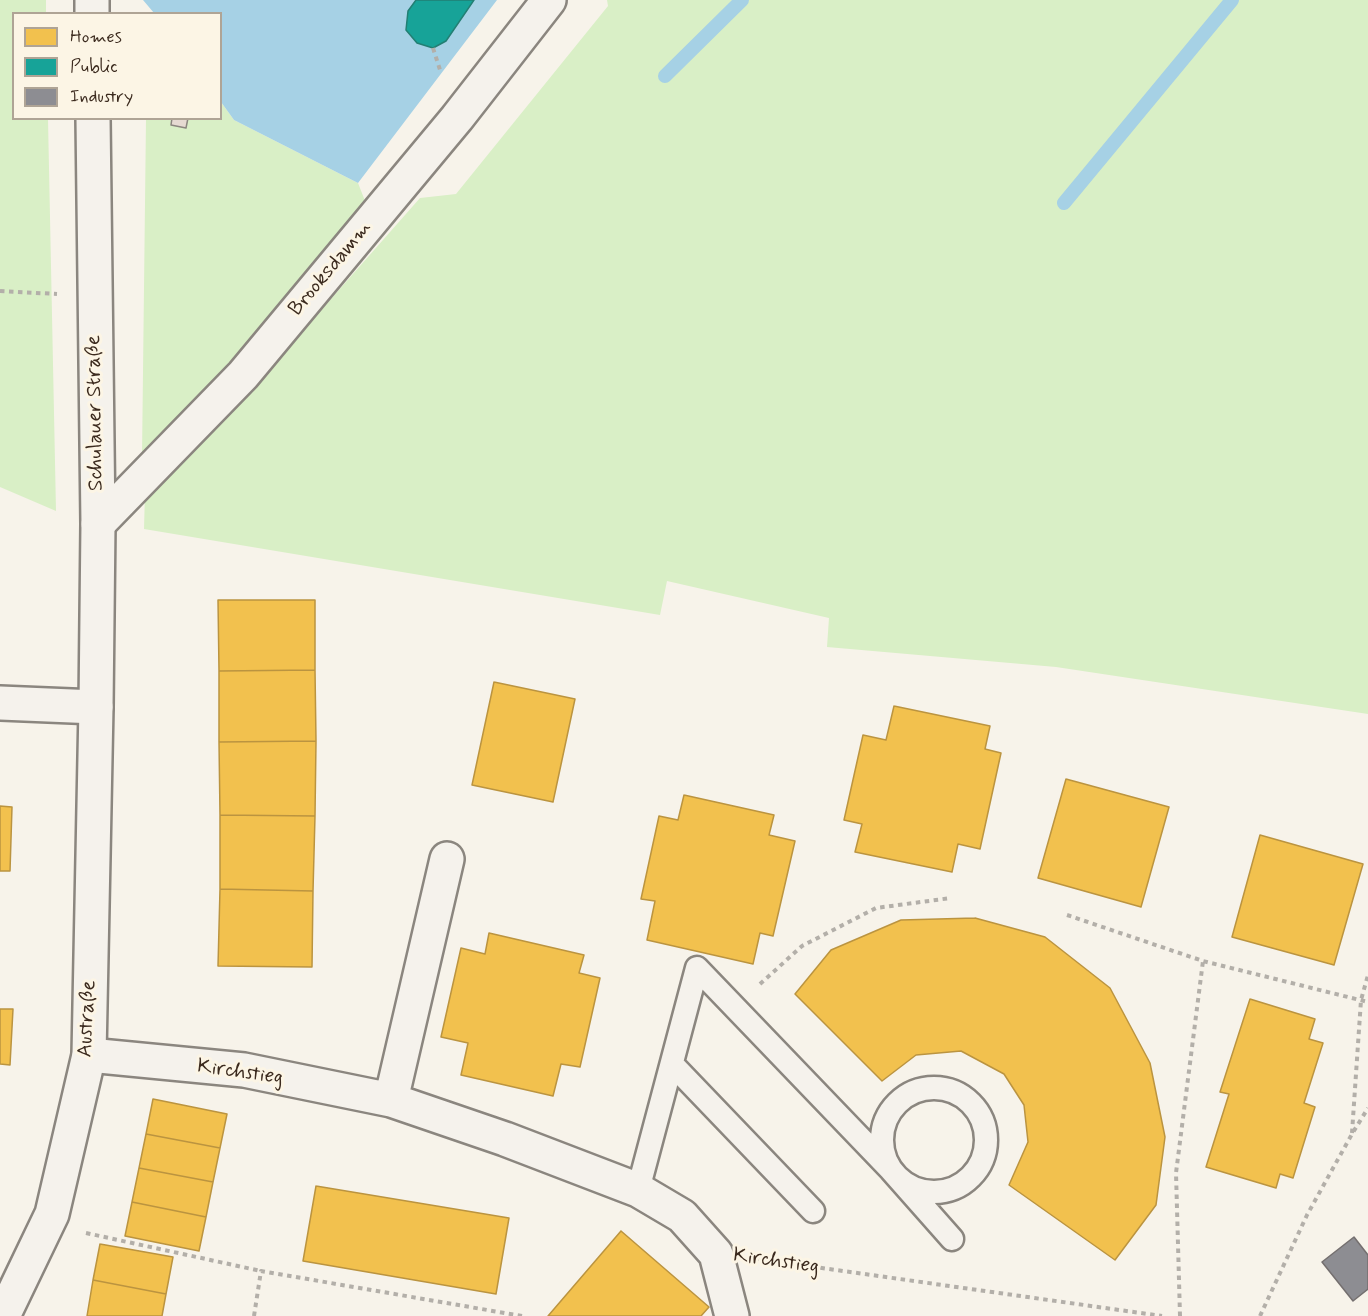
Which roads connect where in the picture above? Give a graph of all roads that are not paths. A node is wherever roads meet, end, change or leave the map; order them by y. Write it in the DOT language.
graph roads {
  1 [pos="549,0"];
  2 [pos="93,120"];
  3 [pos="98,524"];
  4 [pos="0,703"];
  5 [pos="96,707"];
  6 [pos="447,859"];
  7 [pos="89,1055"];
  8 [pos="672,1064"];
  9 [pos="390,1100"];
  10 [pos="891,1170"];
  11 [pos="638,1190"];
  12 [pos="813,1211"];
  13 [pos="952,1239"];
  14 [pos="3,1316"];
  15 [pos="732,1316"];
  1 -- 3 [label="street, Brooksdamm"];
  2 -- 3 [label="street, Schulauer Straße"];
  3 -- 5 [label="street, Schulauer Straße"];
  4 -- 5 [label="street"];
  5 -- 7 [label="street, Austraße"];
  6 -- 9 [label="street"];
  7 -- 9 [label="street, Kirchstieg"];
  7 -- 14 [label="street, Austraße"];
  8 -- 10 [label="lane"];
  8 -- 11 [label="lane"];
  8 -- 12 [label="lane"];
  9 -- 11 [label="street, Kirchstieg"];
  10 -- 10 [label="lane"];
  10 -- 13 [label="lane"];
  11 -- 15 [label="street, Kirchstieg"];
}
